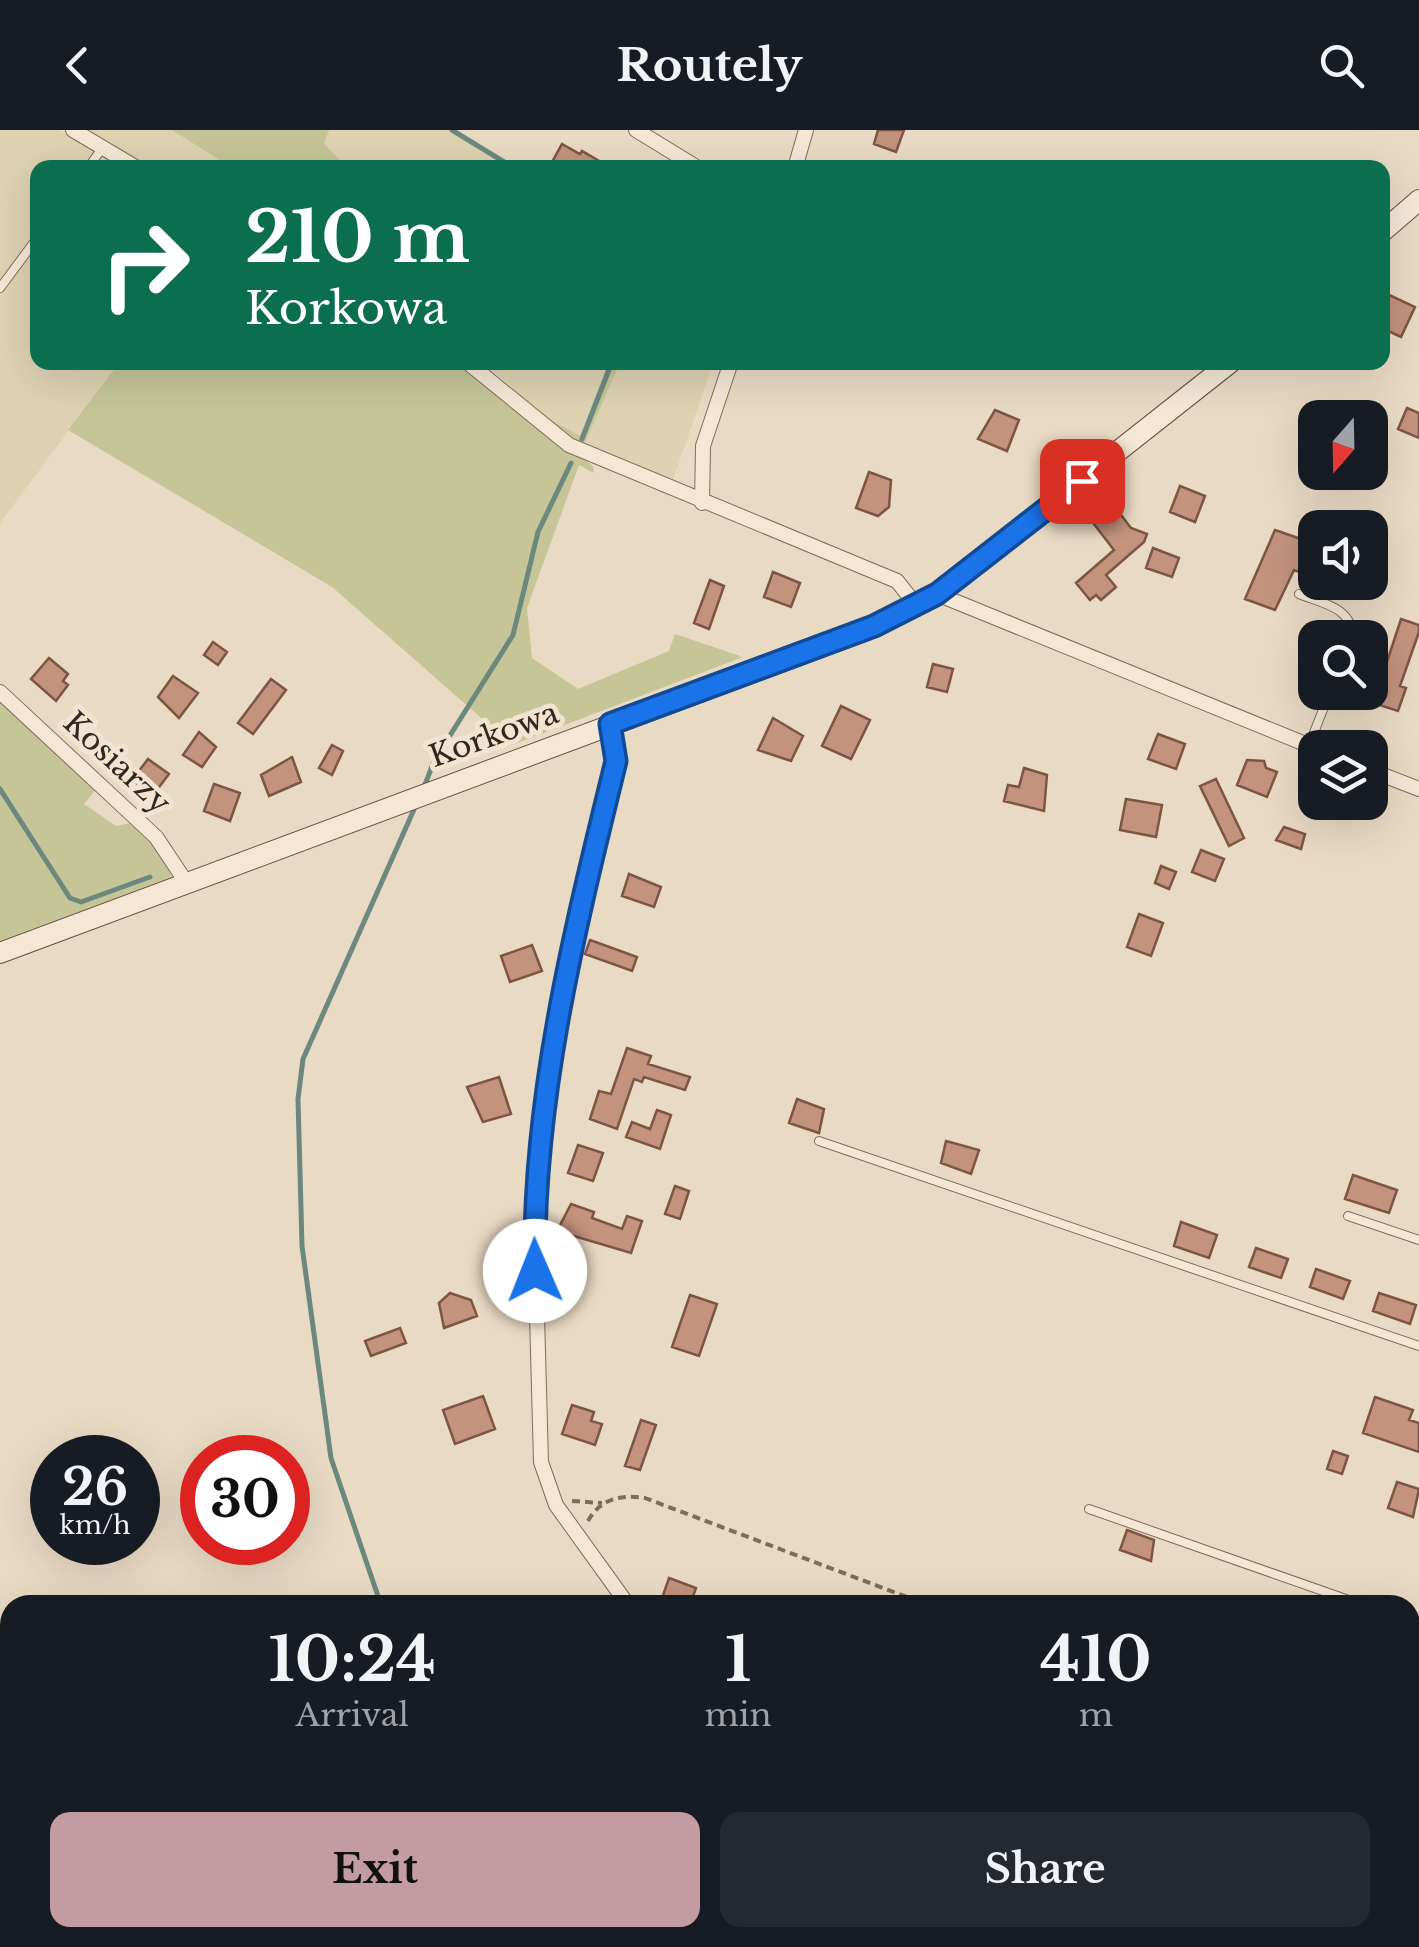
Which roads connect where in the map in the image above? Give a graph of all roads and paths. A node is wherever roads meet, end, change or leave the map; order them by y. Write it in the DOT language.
graph roads {
  1 [pos="73,130"];
  2 [pos="636,130"];
  3 [pos="806,130"];
  4 [pos="103,148"];
  5 [pos="94,160"];
  6 [pos="123,160"];
  7 [pos="685,160"];
  8 [pos="797,160"];
  9 [pos="1419,200"];
  10 [pos="1390,225"];
  11 [pos="30,248"];
  12 [pos="0,288"];
  13 [pos="477,370"];
  14 [pos="728,370"];
  15 [pos="1221,370"];
  16 [pos="702,503"];
  17 [pos="937,594"];
  18 [pos="1315,600"];
  19 [pos="916,605"];
  20 [pos="1349,620"];
  21 [pos="0,692"];
  22 [pos="610,724"];
  23 [pos="1298,740"];
  24 [pos="1388,777"];
  25 [pos="1419,790"];
  26 [pos="186,882"];
  27 [pos="0,954"];
  28 [pos="819,1141"];
  29 [pos="1348,1216"];
  30 [pos="1419,1240"];
  31 [pos="1419,1346"];
  32 [pos="548,1483"];
  33 [pos="602,1503"];
  34 [pos="1089,1509"];
  35 [pos="584,1544"];
  36 [pos="621,1595"];
  37 [pos="902,1595"];
  38 [pos="1334,1595"];
  1 -- 4 [label="street"];
  2 -- 7 [label="street"];
  3 -- 8 [label="street"];
  4 -- 5 [label="lane"];
  4 -- 6 [label="street"];
  9 -- 10 [label="street"];
  11 -- 12 [label="lane"];
  13 -- 16 [label="street"];
  14 -- 16 [label="street"];
  15 -- 17 [label="street, Korkowa"];
  16 -- 19 [label="street"];
  17 -- 19 [label="street, Korkowa"];
  17 -- 23 [label="street"];
  18 -- 20 [label="lane"];
  19 -- 22 [label="street, Korkowa"];
  21 -- 26 [label="street, Kosiarzy"];
  22 -- 26 [label="street, Korkowa"];
  22 -- 32 [label="street"];
  24 -- 25 [label="street"];
  26 -- 27 [label="street, Korkowa"];
  28 -- 31 [label="lane"];
  29 -- 30 [label="lane"];
  32 -- 33 [label="path"];
  32 -- 35 [label="street"];
  33 -- 35 [label="path"];
  33 -- 37 [label="path"];
  34 -- 38 [label="lane"];
  35 -- 36 [label="street"];
}
